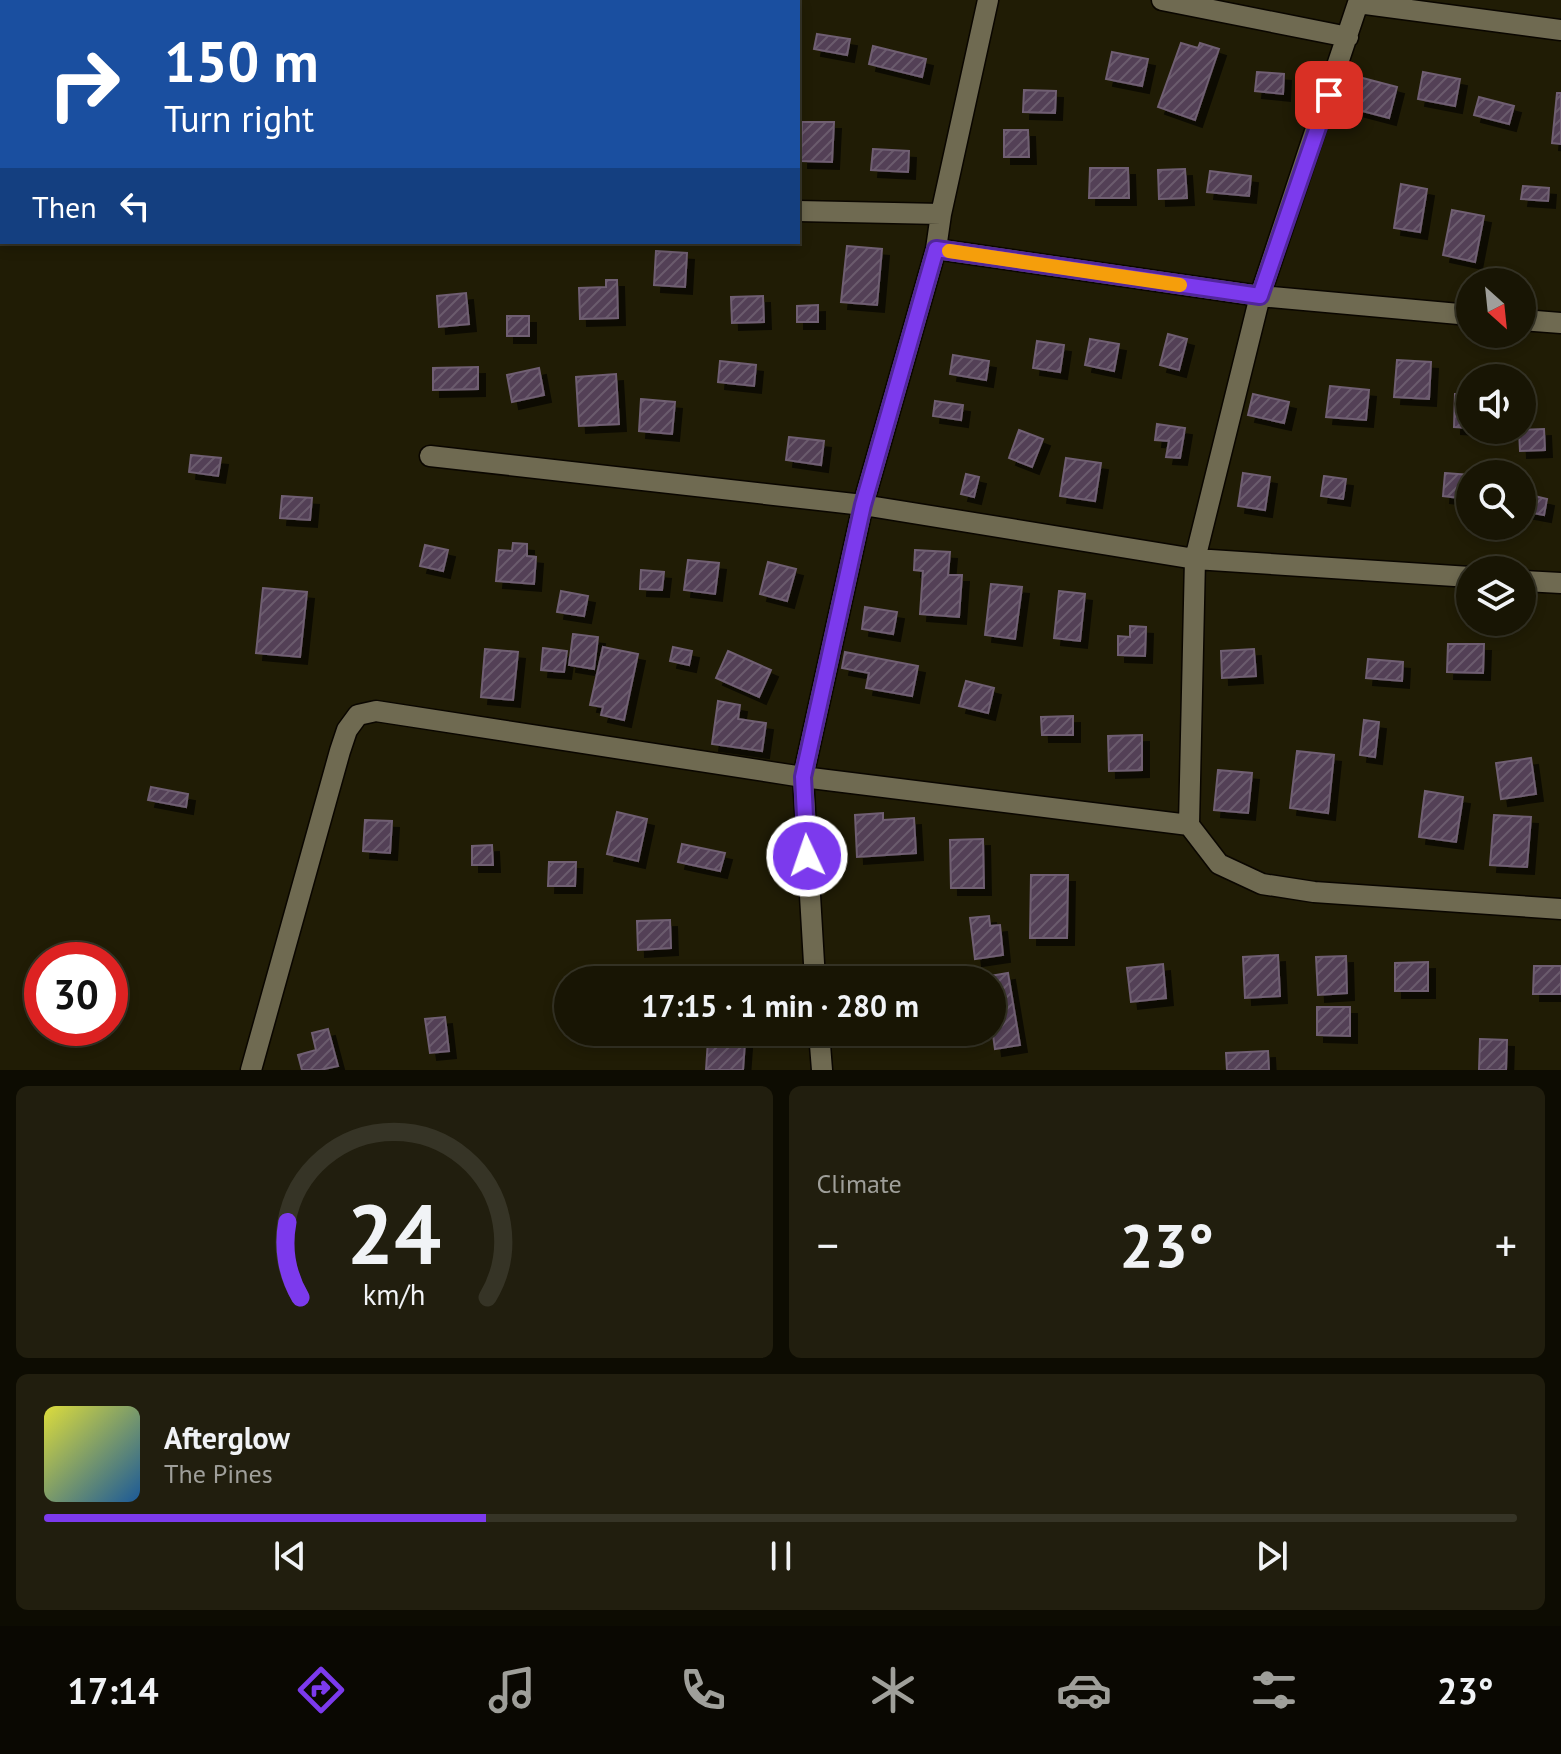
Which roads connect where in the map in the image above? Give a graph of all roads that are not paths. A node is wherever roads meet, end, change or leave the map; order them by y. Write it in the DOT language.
graph roads {
  1 [pos="988,0"];
  2 [pos="1162,0"];
  3 [pos="1359,2"];
  4 [pos="1561,30"];
  5 [pos="1348,37"];
  6 [pos="800,211"];
  7 [pos="941,214"];
  8 [pos="936,249"];
  9 [pos="1260,296"];
  10 [pos="1456,314"];
  11 [pos="1536,321"];
  12 [pos="1561,323"];
  13 [pos="430,456"];
  14 [pos="863,505"];
  15 [pos="1195,559"];
  16 [pos="1456,576"];
  17 [pos="1536,582"];
  18 [pos="1561,583"];
  19 [pos="803,777"];
  20 [pos="1189,825"];
  21 [pos="1561,909"];
  22 [pos="814,966"];
  23 [pos="820,1046"];
  24 [pos="251,1070"];
  25 [pos="822,1070"];
  1 -- 7 [label="street"];
  2 -- 5 [label="street"];
  3 -- 4 [label="street"];
  3 -- 5 [label="street"];
  5 -- 9 [label="street"];
  6 -- 7 [label="street"];
  7 -- 8 [label="street"];
  8 -- 9 [label="street"];
  8 -- 14 [label="street"];
  9 -- 10 [label="street"];
  9 -- 15 [label="street"];
  11 -- 12 [label="street"];
  13 -- 14 [label="street"];
  14 -- 15 [label="street"];
  14 -- 19 [label="street"];
  15 -- 16 [label="street"];
  15 -- 20 [label="street"];
  17 -- 18 [label="street"];
  19 -- 20 [label="street"];
  19 -- 22 [label="street"];
  19 -- 24 [label="street"];
  20 -- 21 [label="street"];
  23 -- 25 [label="street"];
}
